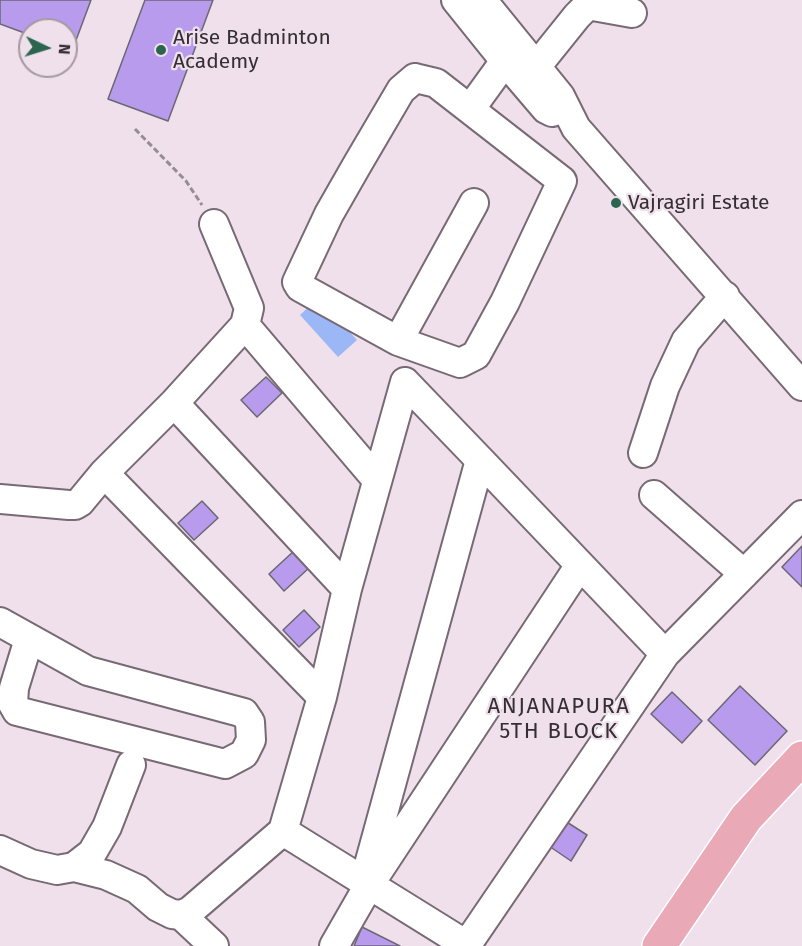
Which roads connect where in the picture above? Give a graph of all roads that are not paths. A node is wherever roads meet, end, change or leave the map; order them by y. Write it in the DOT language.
graph roads {
  1 [pos="456,0"];
  2 [pos="482,0"];
  3 [pos="632,13"];
  4 [pos="505,61"];
  5 [pos="536,67"];
  6 [pos="471,108"];
  7 [pos="576,128"];
  8 [pos="474,203"];
  9 [pos="214,224"];
  10 [pos="725,296"];
  11 [pos="245,326"];
  12 [pos="398,341"];
  13 [pos="802,386"];
  14 [pos="174,403"];
  15 [pos="642,453"];
  16 [pos="480,460"];
  17 [pos="104,473"];
  18 [pos="377,480"];
  19 [pos="654,495"];
  20 [pos="0,499"];
  21 [pos="802,515"];
  22 [pos="580,566"];
  23 [pos="744,574"];
  24 [pos="347,588"];
  25 [pos="0,622"];
  26 [pos="29,639"];
  27 [pos="665,654"];
  28 [pos="322,697"];
  29 [pos="802,758"];
  30 [pos="131,765"];
  31 [pos="283,831"];
  32 [pos="0,850"];
  33 [pos="74,867"];
  34 [pos="366,884"];
  35 [pos="185,929"];
  36 [pos="214,946"];
  37 [pos="334,946"];
  38 [pos="467,946"];
  39 [pos="659,946"];
  1 -- 4 [label="street"];
  2 -- 5 [label="street"];
  3 -- 5 [label="street"];
  4 -- 6 [label="street"];
  4 -- 7 [label="street"];
  5 -- 7 [label="street"];
  6 -- 12 [label="street"];
  6 -- 12 [label="street"];
  7 -- 10 [label="street"];
  8 -- 12 [label="street"];
  9 -- 11 [label="street"];
  10 -- 13 [label="street"];
  10 -- 15 [label="street"];
  11 -- 14 [label="street"];
  11 -- 18 [label="street"];
  14 -- 17 [label="street"];
  14 -- 24 [label="street"];
  16 -- 18 [label="street"];
  16 -- 22 [label="street"];
  16 -- 34 [label="street"];
  17 -- 20 [label="street"];
  17 -- 28 [label="street"];
  18 -- 24 [label="street"];
  19 -- 23 [label="street"];
  21 -- 23 [label="street"];
  22 -- 27 [label="street"];
  22 -- 34 [label="street"];
  23 -- 27 [label="street"];
  24 -- 28 [label="street"];
  25 -- 26 [label="street"];
  26 -- 26 [label="street"];
  27 -- 38 [label="street"];
  28 -- 31 [label="street"];
  29 -- 39 [label="main road"];
  30 -- 33 [label="street"];
  31 -- 34 [label="street"];
  31 -- 35 [label="street"];
  32 -- 33 [label="street"];
  33 -- 35 [label="street"];
  34 -- 37 [label="street"];
  34 -- 38 [label="street"];
  35 -- 36 [label="street"];
}
